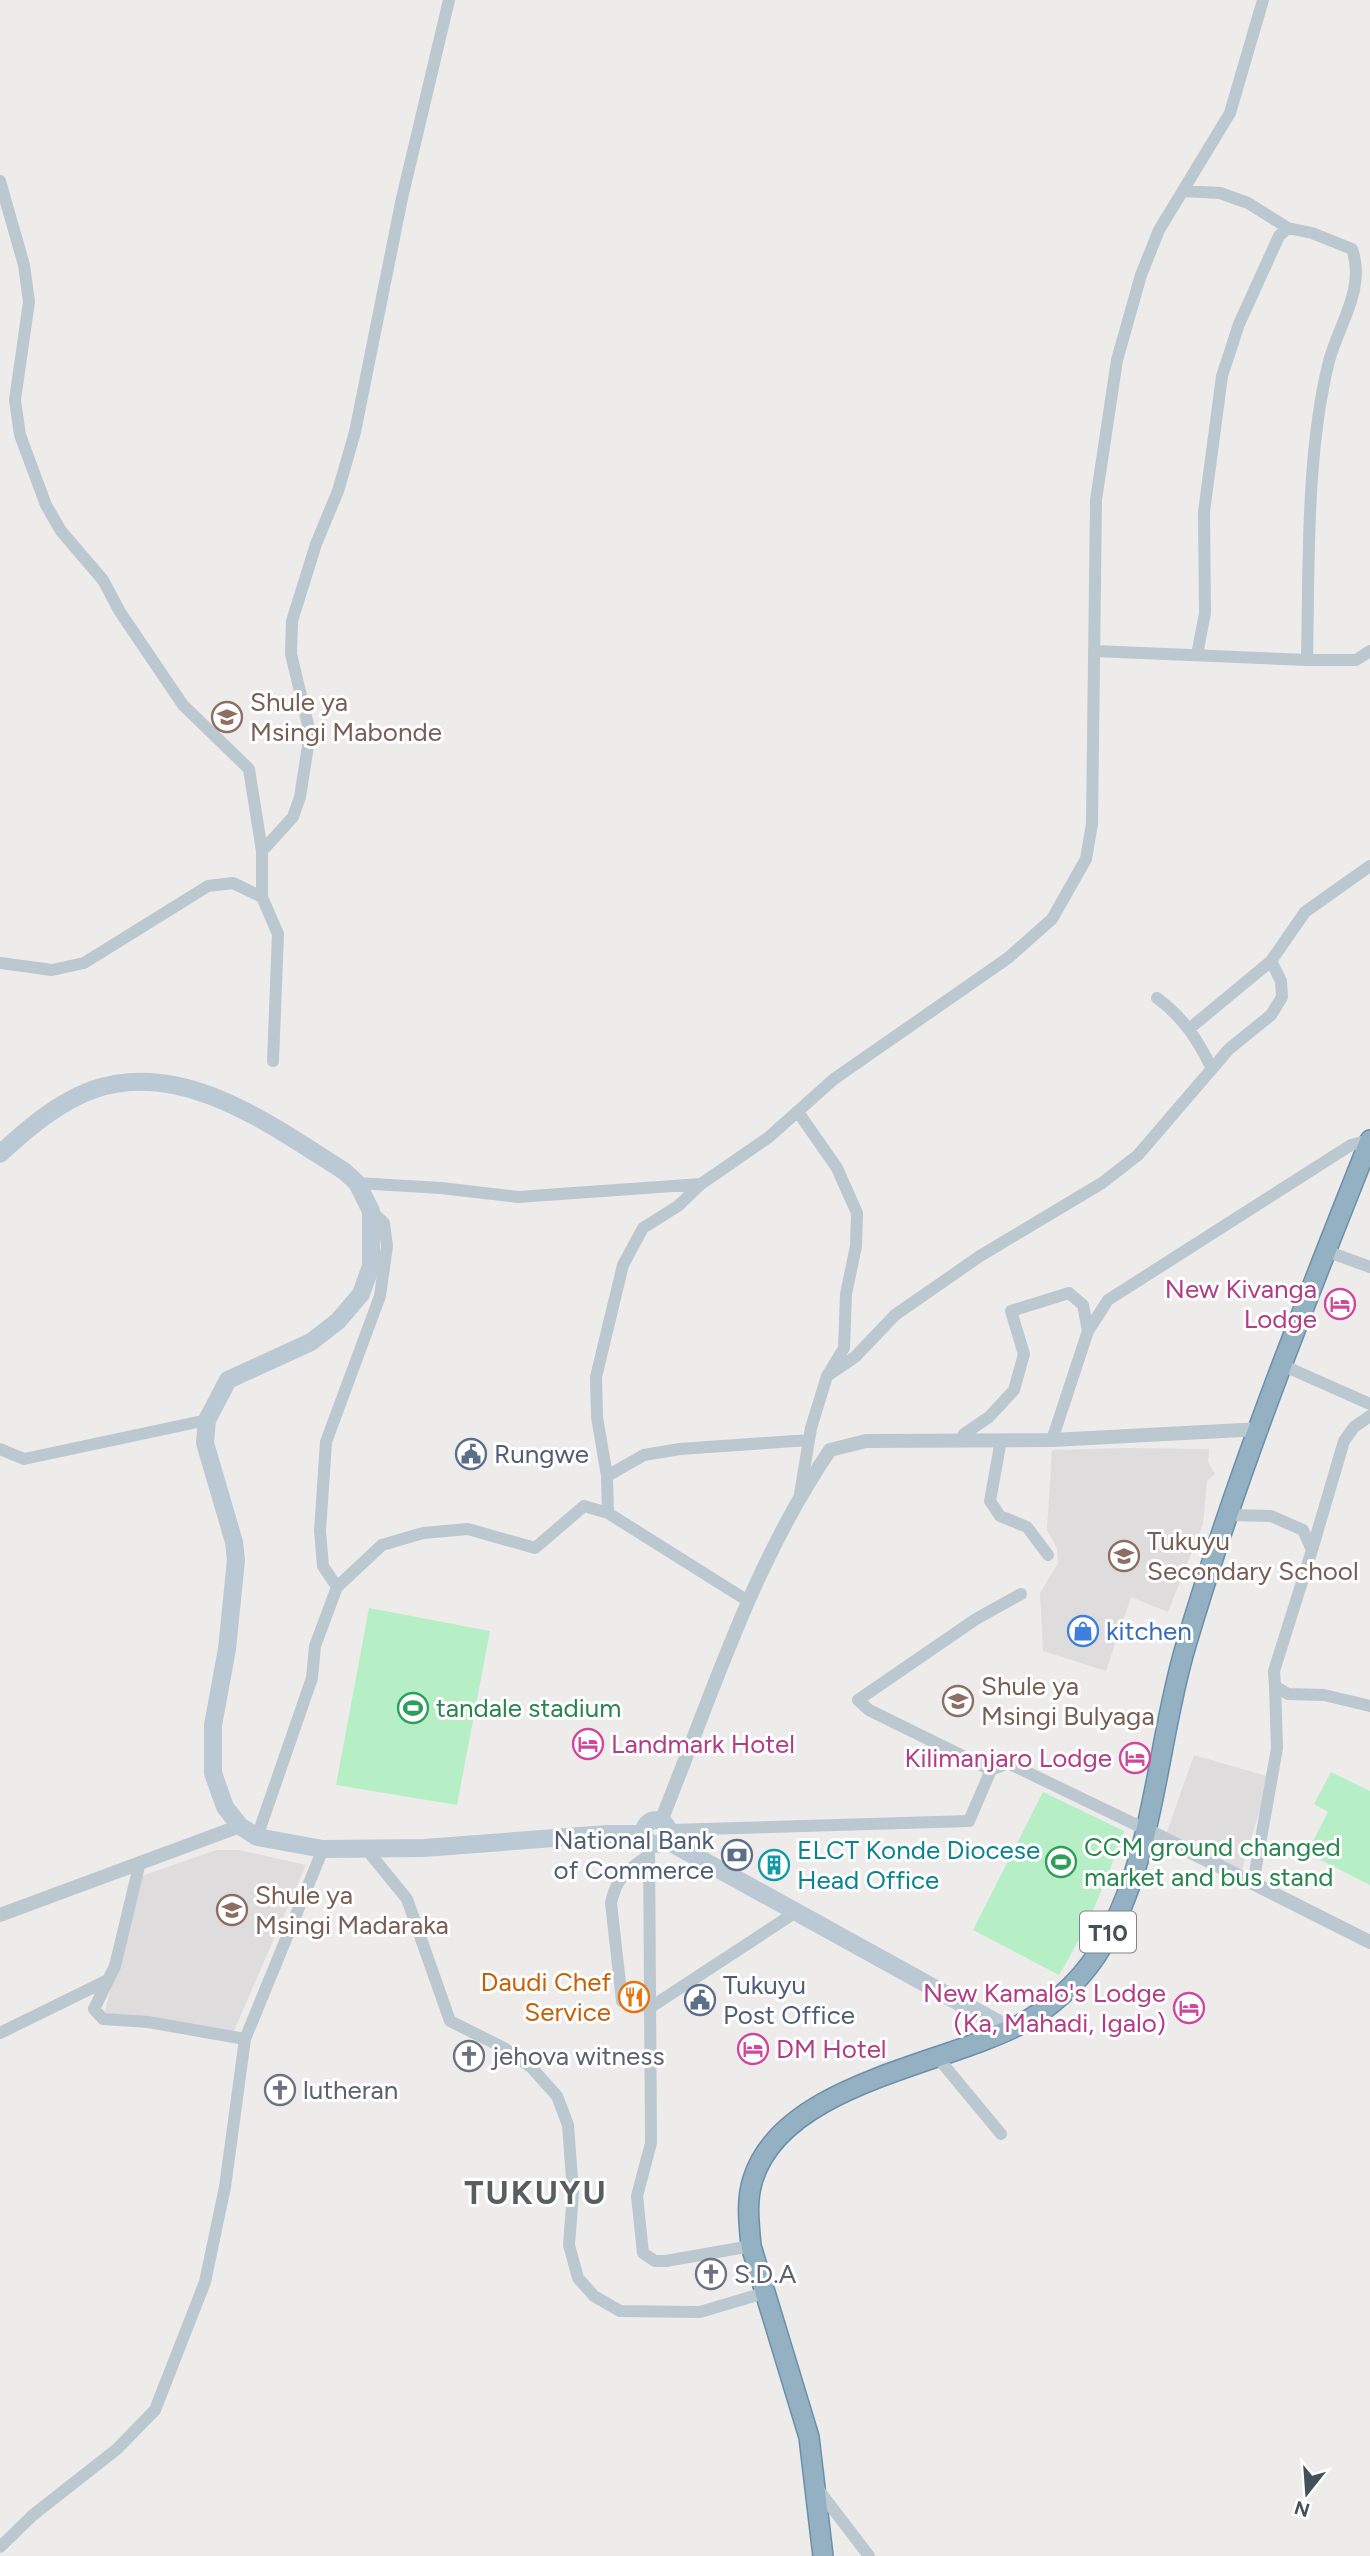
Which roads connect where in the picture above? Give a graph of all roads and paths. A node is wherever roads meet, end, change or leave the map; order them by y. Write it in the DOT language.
graph roads {
  1 [pos="449,0"];
  2 [pos="1263,0"];
  3 [pos="0,181"];
  4 [pos="1183,191"];
  5 [pos="1288,228"];
  6 [pos="1095,651"];
  7 [pos="1370,651"];
  8 [pos="1198,655"];
  9 [pos="1307,660"];
  10 [pos="262,851"];
  11 [pos="1370,866"];
  12 [pos="262,897"];
  13 [pos="1271,961"];
  14 [pos="0,963"];
  15 [pos="1157,998"];
  16 [pos="1189,1029"];
  17 [pos="273,1061"];
  18 [pos="1212,1069"];
  19 [pos="798,1112"];
  20 [pos="1370,1140"];
  21 [pos="0,1154"];
  22 [pos="357,1183"];
  23 [pos="701,1184"];
  24 [pos="371,1211"];
  25 [pos="1326,1251"];
  26 [pos="1370,1267"];
  27 [pos="1088,1331"];
  28 [pos="1282,1364"];
  29 [pos="827,1376"];
  30 [pos="1370,1404"];
  31 [pos="1370,1416"];
  32 [pos="207,1420"];
  33 [pos="1261,1429"];
  34 [pos="809,1440"];
  35 [pos="1001,1440"];
  36 [pos="1052,1440"];
  37 [pos="960,1441"];
  38 [pos="0,1449"];
  39 [pos="607,1476"];
  40 [pos="800,1494"];
  41 [pos="608,1513"];
  42 [pos="1229,1516"];
  43 [pos="1312,1550"];
  44 [pos="1048,1555"];
  45 [pos="337,1587"];
  46 [pos="1021,1594"];
  47 [pos="748,1601"];
  48 [pos="1275,1686"];
  49 [pos="1370,1706"];
  50 [pos="991,1770"];
  51 [pos="240,1826"];
  52 [pos="1147,1830"];
  53 [pos="257,1837"];
  54 [pos="656,1837"];
  55 [pos="323,1849"];
  56 [pos="367,1850"];
  57 [pos="140,1862"];
  58 [pos="1253,1884"];
  59 [pos="796,1912"];
  60 [pos="0,1915"];
  61 [pos="1370,1942"];
  62 [pos="108,1980"];
  63 [pos="651,2007"];
  64 [pos="1008,2029"];
  65 [pos="0,2033"];
  66 [pos="245,2039"];
  67 [pos="938,2058"];
  68 [pos="1000,2134"];
  69 [pos="751,2246"];
  70 [pos="764,2293"];
  71 [pos="816,2488"];
  72 [pos="0,2547"];
  73 [pos="823,2556"];
  74 [pos="869,2556"];
  1 -- 10 [label="street"];
  2 -- 4 [label="street"];
  3 -- 10 [label="street"];
  4 -- 5 [label="street"];
  4 -- 6 [label="street"];
  5 -- 8 [label="street"];
  5 -- 9 [label="street"];
  6 -- 8 [label="street"];
  6 -- 19 [label="street"];
  7 -- 9 [label="street"];
  8 -- 9 [label="street"];
  10 -- 12 [label="street"];
  11 -- 13 [label="street"];
  12 -- 14 [label="street"];
  12 -- 17 [label="street"];
  13 -- 16 [label="street"];
  13 -- 18 [label="street"];
  15 -- 16 [label="street"];
  16 -- 18 [label="street"];
  18 -- 29 [label="street"];
  19 -- 23 [label="street"];
  19 -- 29 [label="street"];
  20 -- 25 [label="highway, T10"];
  20 -- 27 [label="street"];
  21 -- 22 [label="main road"];
  22 -- 23 [label="street"];
  22 -- 24 [label="main road"];
  23 -- 39 [label="street"];
  24 -- 32 [label="main road"];
  24 -- 45 [label="street"];
  25 -- 26 [label="street"];
  25 -- 28 [label="highway, T10"];
  27 -- 36 [label="street"];
  27 -- 37 [label="street"];
  28 -- 30 [label="street"];
  28 -- 33 [label="highway, T10"];
  29 -- 34 [label="street"];
  31 -- 43 [label="street"];
  32 -- 38 [label="street"];
  32 -- 51 [label="main road"];
  33 -- 36 [label="street"];
  33 -- 42 [label="highway, T10"];
  34 -- 39 [label="street"];
  34 -- 40 [label="street"];
  35 -- 36 [label="street"];
  35 -- 37 [label="street"];
  35 -- 44 [label="street"];
  37 -- 40 [label="street"];
  39 -- 41 [label="street"];
  40 -- 47 [label="street"];
  41 -- 45 [label="street"];
  41 -- 47 [label="street"];
  42 -- 43 [label="street"];
  42 -- 52 [label="highway, T10"];
  43 -- 48 [label="street"];
  45 -- 53 [label="street"];
  46 -- 50 [label="street"];
  47 -- 54 [label="street"];
  48 -- 49 [label="street"];
  48 -- 58 [label="street"];
  50 -- 52 [label="street"];
  50 -- 54 [label="street"];
  51 -- 53 [label="main road"];
  51 -- 57 [label="street"];
  52 -- 58 [label="street"];
  52 -- 64 [label="highway, T10"];
  53 -- 55 [label="main road"];
  54 -- 56 [label="main road"];
  54 -- 59 [label="main road"];
  54 -- 63 [label="street"];
  54 -- 63 [label="street"];
  55 -- 56 [label="main road"];
  55 -- 66 [label="street"];
  56 -- 70 [label="street"];
  57 -- 60 [label="street"];
  57 -- 62 [label="street"];
  58 -- 61 [label="street"];
  59 -- 63 [label="street"];
  59 -- 64 [label="main road"];
  62 -- 65 [label="street"];
  62 -- 66 [label="street"];
  63 -- 69 [label="street"];
  64 -- 67 [label="highway, T10"];
  66 -- 72 [label="street"];
  67 -- 68 [label="street"];
  67 -- 69 [label="highway, T10"];
  69 -- 70 [label="highway, T10"];
  70 -- 71 [label="highway, T10"];
  71 -- 73 [label="highway, T10"];
  71 -- 74 [label="street"];
}
